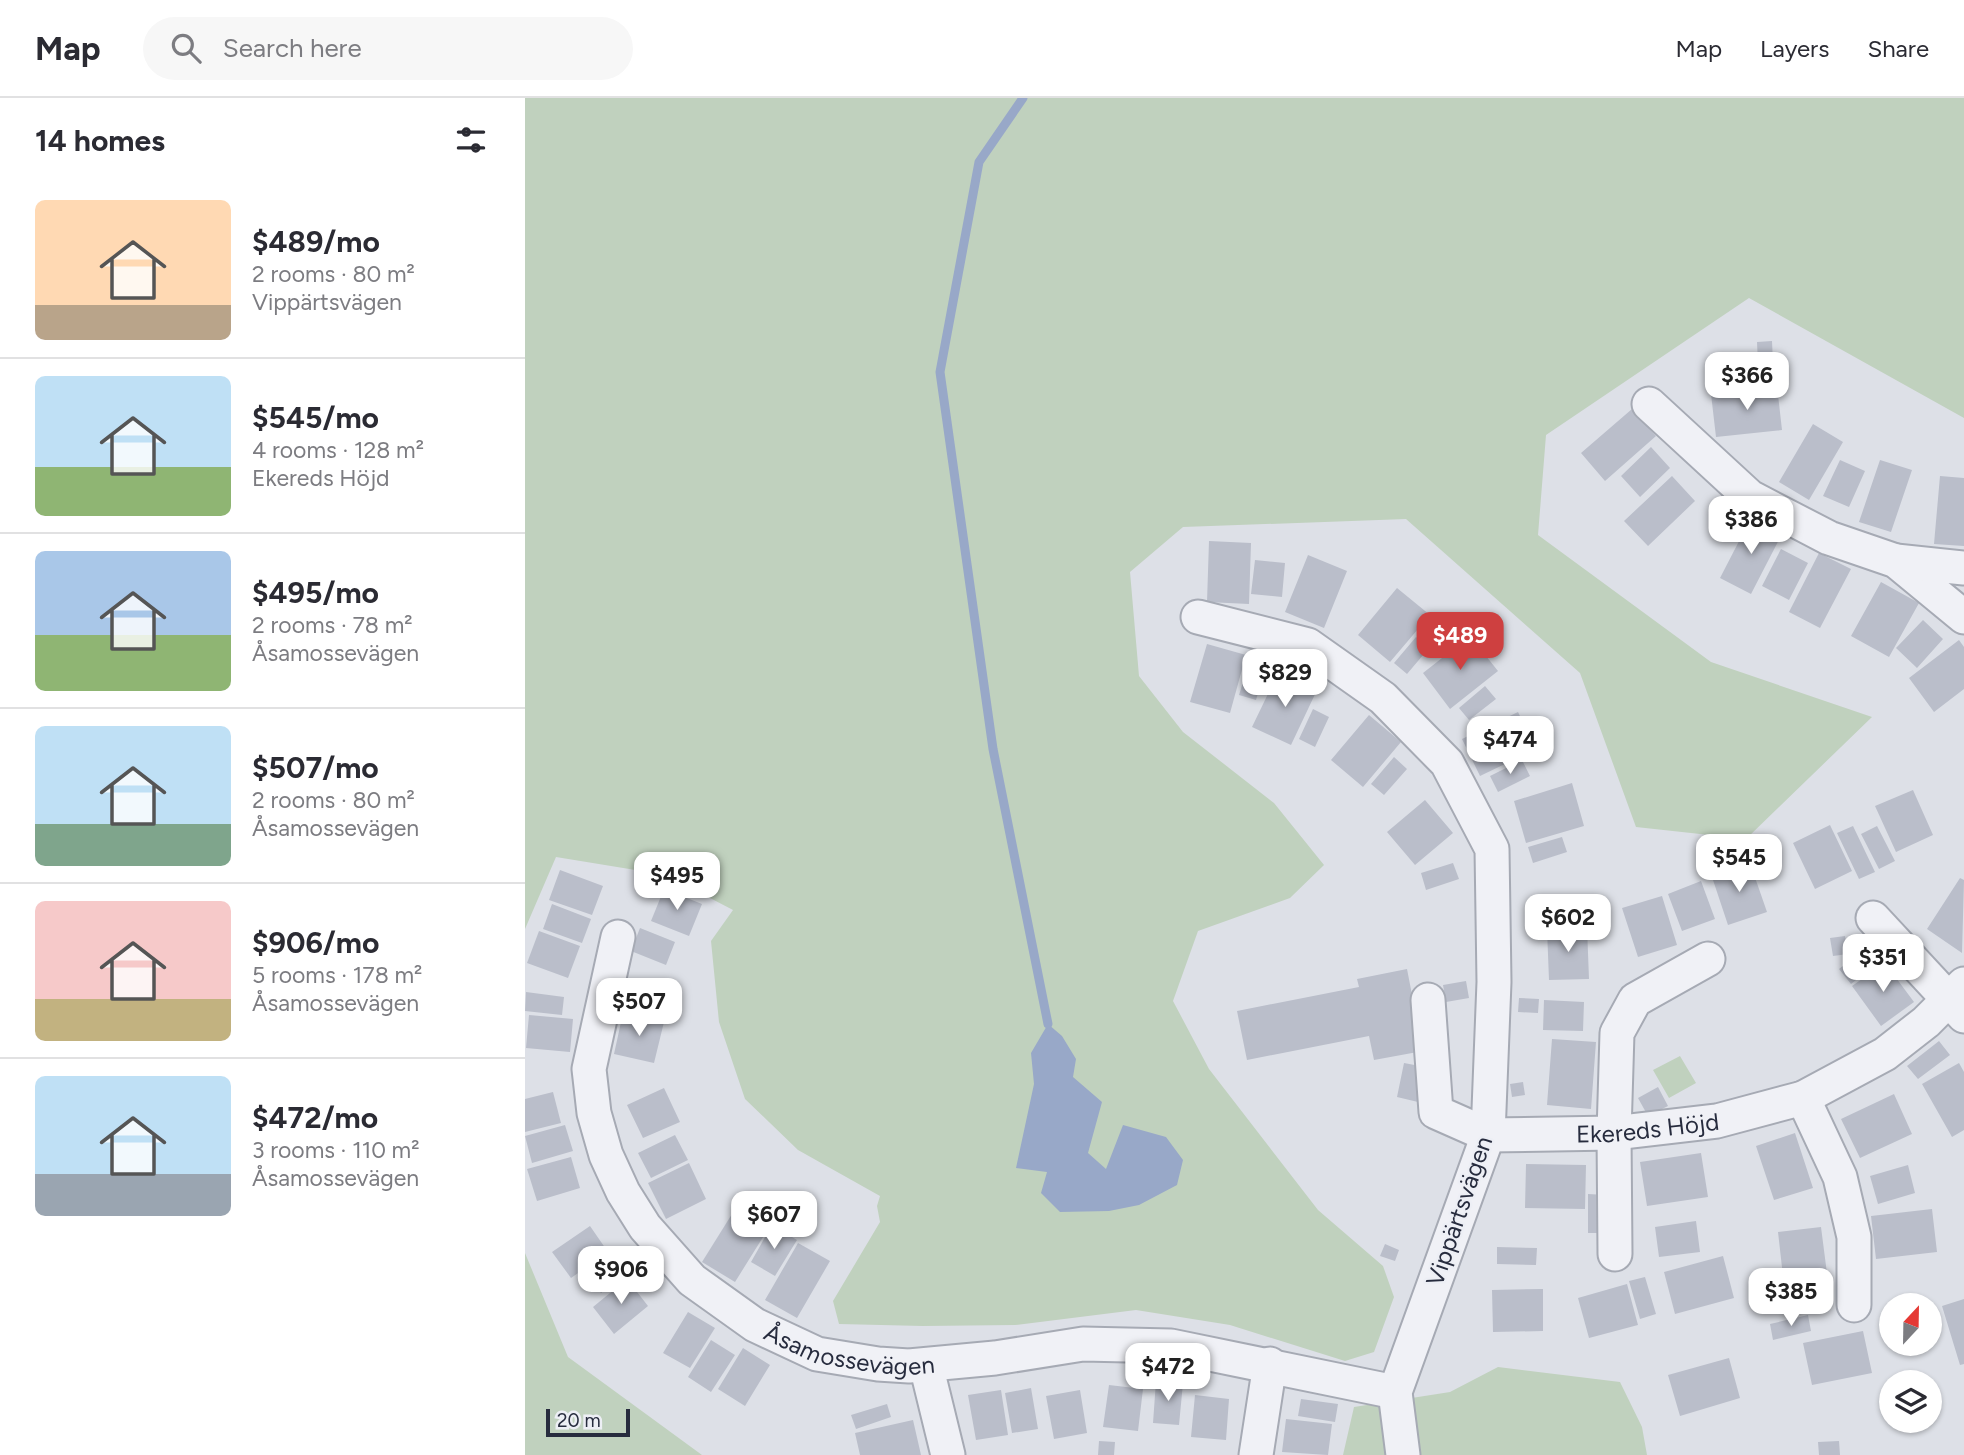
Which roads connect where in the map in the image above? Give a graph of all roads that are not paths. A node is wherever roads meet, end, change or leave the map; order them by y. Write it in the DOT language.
graph roads {
  1 [pos="1649,404"];
  2 [pos="1896,561"];
  3 [pos="1964,568"];
  4 [pos="1198,617"];
  5 [pos="1964,617"];
  6 [pos="1873,918"];
  7 [pos="618,937"];
  8 [pos="1708,959"];
  9 [pos="1427,1000"];
  10 [pos="1959,1000"];
  11 [pos="1803,1098"];
  12 [pos="1614,1133"];
  13 [pos="1487,1135"];
  14 [pos="1615,1254"];
  15 [pos="1854,1305"];
  16 [pos="1271,1364"];
  17 [pos="926,1365"];
  18 [pos="1395,1392"];
  19 [pos="948,1455"];
  20 [pos="1256,1455"];
  21 [pos="1403,1455"];
  1 -- 2 [label="street"];
  2 -- 3 [label="street"];
  2 -- 5 [label="street"];
  4 -- 13 [label="street, Vippärtsvägen"];
  6 -- 10 [label="street, Ekereds Höjd"];
  7 -- 17 [label="street, Åsamossevägen"];
  8 -- 12 [label="street"];
  9 -- 13 [label="street"];
  10 -- 11 [label="street, Ekereds Höjd"];
  11 -- 12 [label="street, Ekereds Höjd"];
  11 -- 15 [label="street"];
  12 -- 13 [label="street, Ekereds Höjd"];
  12 -- 14 [label="street"];
  13 -- 18 [label="street, Vippärtsvägen"];
  16 -- 17 [label="street, Åsamossevägen"];
  16 -- 18 [label="street, Åsamossevägen"];
  16 -- 20 [label="street"];
  17 -- 19 [label="street"];
  18 -- 21 [label="street, Vippärtsvägen"];
}
